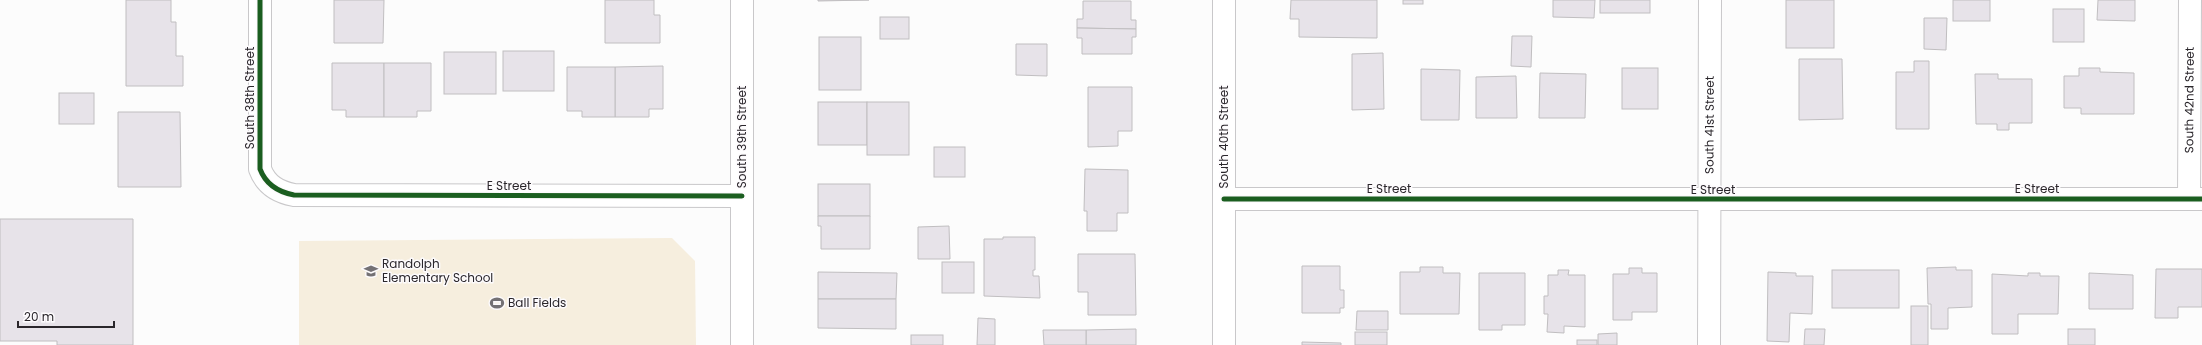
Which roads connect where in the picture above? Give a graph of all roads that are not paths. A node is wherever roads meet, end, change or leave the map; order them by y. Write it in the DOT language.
graph roads {
  1 [pos="260,0"];
  2 [pos="742,0"];
  3 [pos="1224,0"];
  4 [pos="1710,0"];
  5 [pos="2190,0"];
  6 [pos="277,190"];
  7 [pos="742,196"];
  8 [pos="1224,199"];
  9 [pos="2196,199"];
  10 [pos="1709,200"];
  11 [pos="742,345"];
  12 [pos="1224,345"];
  13 [pos="1709,345"];
  1 -- 6 [label="street, South 38th Street"];
  2 -- 7 [label="street, South 39th Street"];
  3 -- 8 [label="street, South 40th Street"];
  4 -- 10 [label="street, South 41st Street"];
  5 -- 9 [label="street, South 42nd Street"];
  6 -- 7 [label="street, E Street"];
  7 -- 11 [label="street, South 39th Street"];
  8 -- 10 [label="street, E Street"];
  8 -- 12 [label="street, South 40th Street"];
  9 -- 10 [label="street, E Street"];
  10 -- 13 [label="street, South 41st Street"];
}
